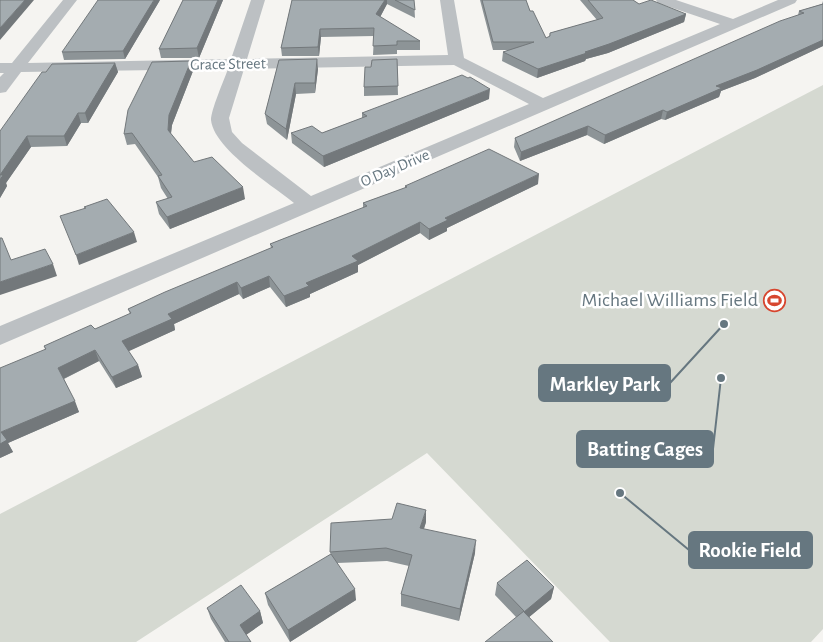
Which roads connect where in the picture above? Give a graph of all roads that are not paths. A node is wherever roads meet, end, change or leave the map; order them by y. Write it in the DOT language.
graph roads {
  1 [pos="70,0"];
  2 [pos="258,0"];
  3 [pos="447,0"];
  4 [pos="663,0"];
  5 [pos="790,0"];
  6 [pos="733,24"];
  7 [pos="457,60"];
  8 [pos="238,64"];
  9 [pos="8,68"];
  10 [pos="0,88"];
  11 [pos="543,105"];
  12 [pos="309,204"];
  13 [pos="0,336"];
  1 -- 9 [label="street"];
  2 -- 8 [label="street"];
  3 -- 7 [label="street"];
  4 -- 6 [label="street"];
  5 -- 6 [label="street, O Day Drive"];
  6 -- 11 [label="street, O Day Drive"];
  7 -- 8 [label="street, Grace Street"];
  7 -- 11 [label="street"];
  8 -- 9 [label="street, Grace Street"];
  8 -- 12 [label="street"];
  9 -- 10 [label="street"];
  11 -- 12 [label="street, O Day Drive"];
  12 -- 13 [label="street, O Day Drive"];
}
